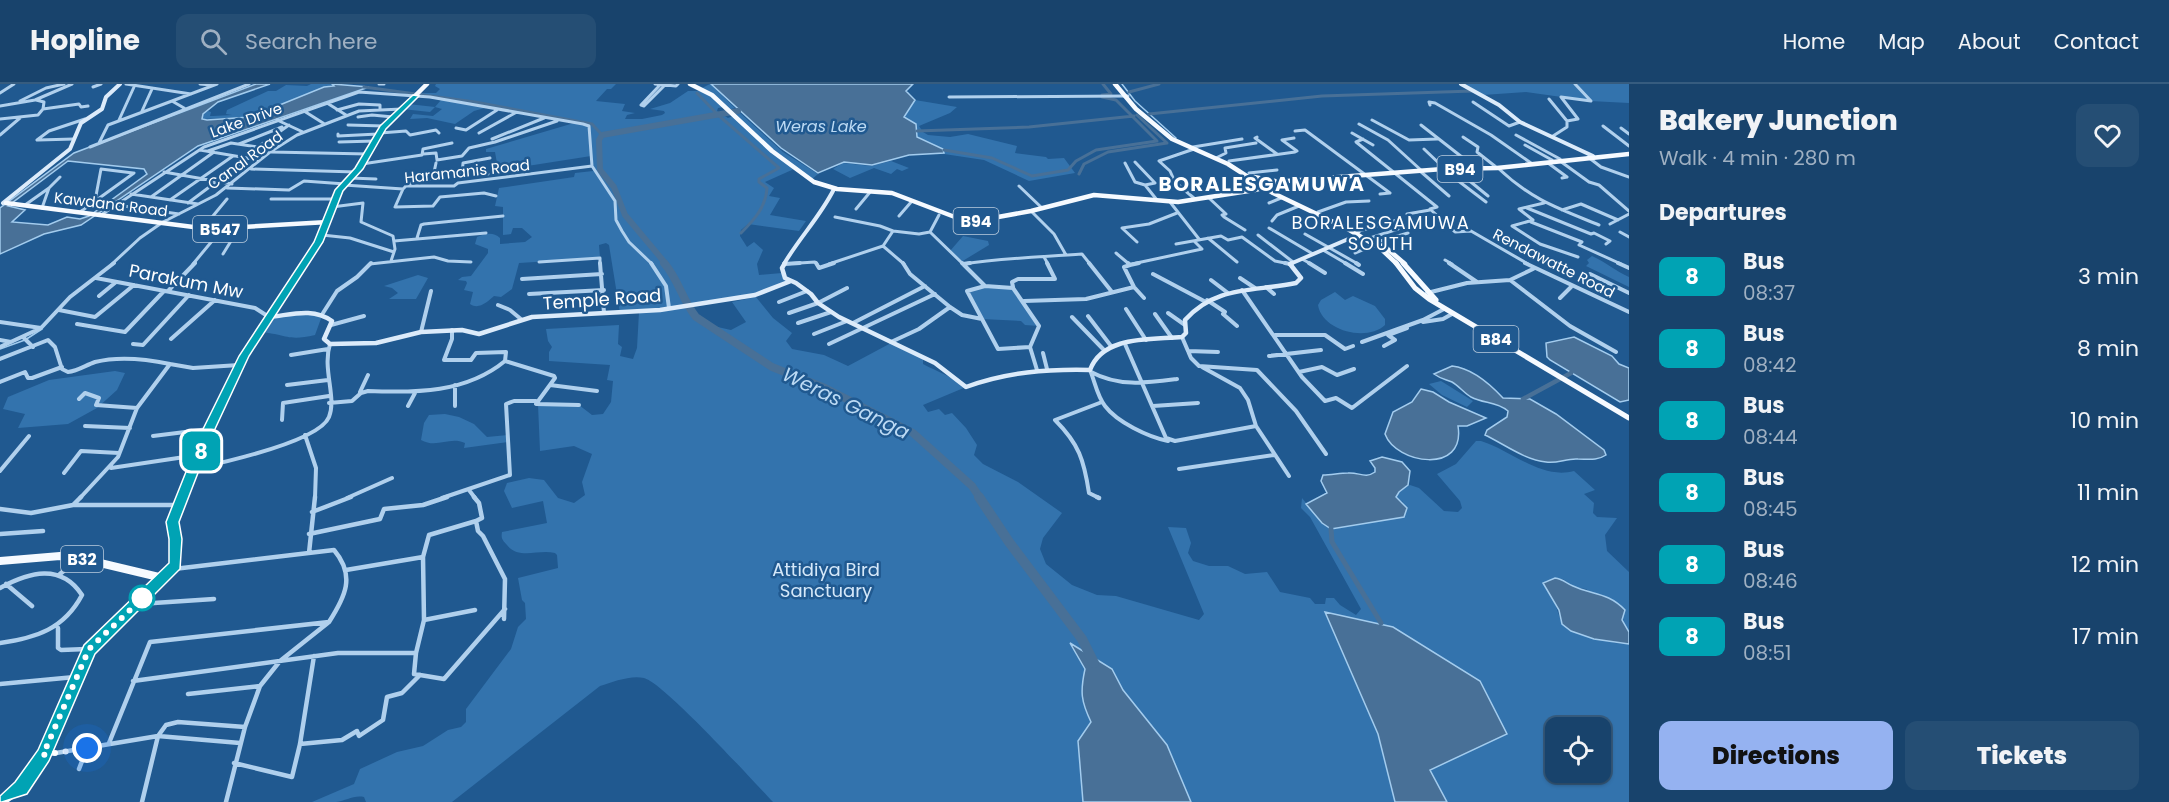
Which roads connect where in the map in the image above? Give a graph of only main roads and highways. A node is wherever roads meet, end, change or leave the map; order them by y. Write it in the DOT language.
graph roads {
  1 [pos="427,84"];
  2 [pos="690,84"];
  3 [pos="1117,84"];
  4 [pos="1629,154"];
  5 [pos="1217,157"];
  6 [pos="1251,176"];
  7 [pos="1277,182"];
  8 [pos="1260,186"];
  9 [pos="1274,192"];
  10 [pos="2,204"];
  11 [pos="328,222"];
  12 [pos="1358,232"];
  13 [pos="1376,243"];
  14 [pos="1558,374"];
  15 [pos="1629,416"];
  16 [pos="0,561"];
  17 [pos="163,578"];
  18 [pos="2,802"];
  1 -- 11 [label="main road"];
  2 -- 8 [label="main road, B94"];
  3 -- 5 [label="main road, B84"];
  4 -- 7 [label="main road, B94"];
  5 -- 6 [label="main road, B84"];
  5 -- 6 [label="main road, B84"];
  6 -- 7 [label="main road"];
  6 -- 8 [label="main road"];
  6 -- 8 [label="main road, B84"];
  7 -- 8 [label="main road, B94"];
  7 -- 9 [label="main road"];
  8 -- 9 [label="main road, B84"];
  9 -- 12 [label="main road, B84"];
  9 -- 12 [label="main road, B84"];
  10 -- 11 [label="main road, Kawdana Road / B547"];
  11 -- 17 [label="main road"];
  12 -- 13 [label="main road, B84"];
  12 -- 13 [label="main road, B84"];
  13 -- 14 [label="main road, B84"];
  13 -- 14 [label="main road, B84"];
  14 -- 15 [label="main road, B84"];
  16 -- 17 [label="main road, B32"];
  17 -- 18 [label="main road"];
}
